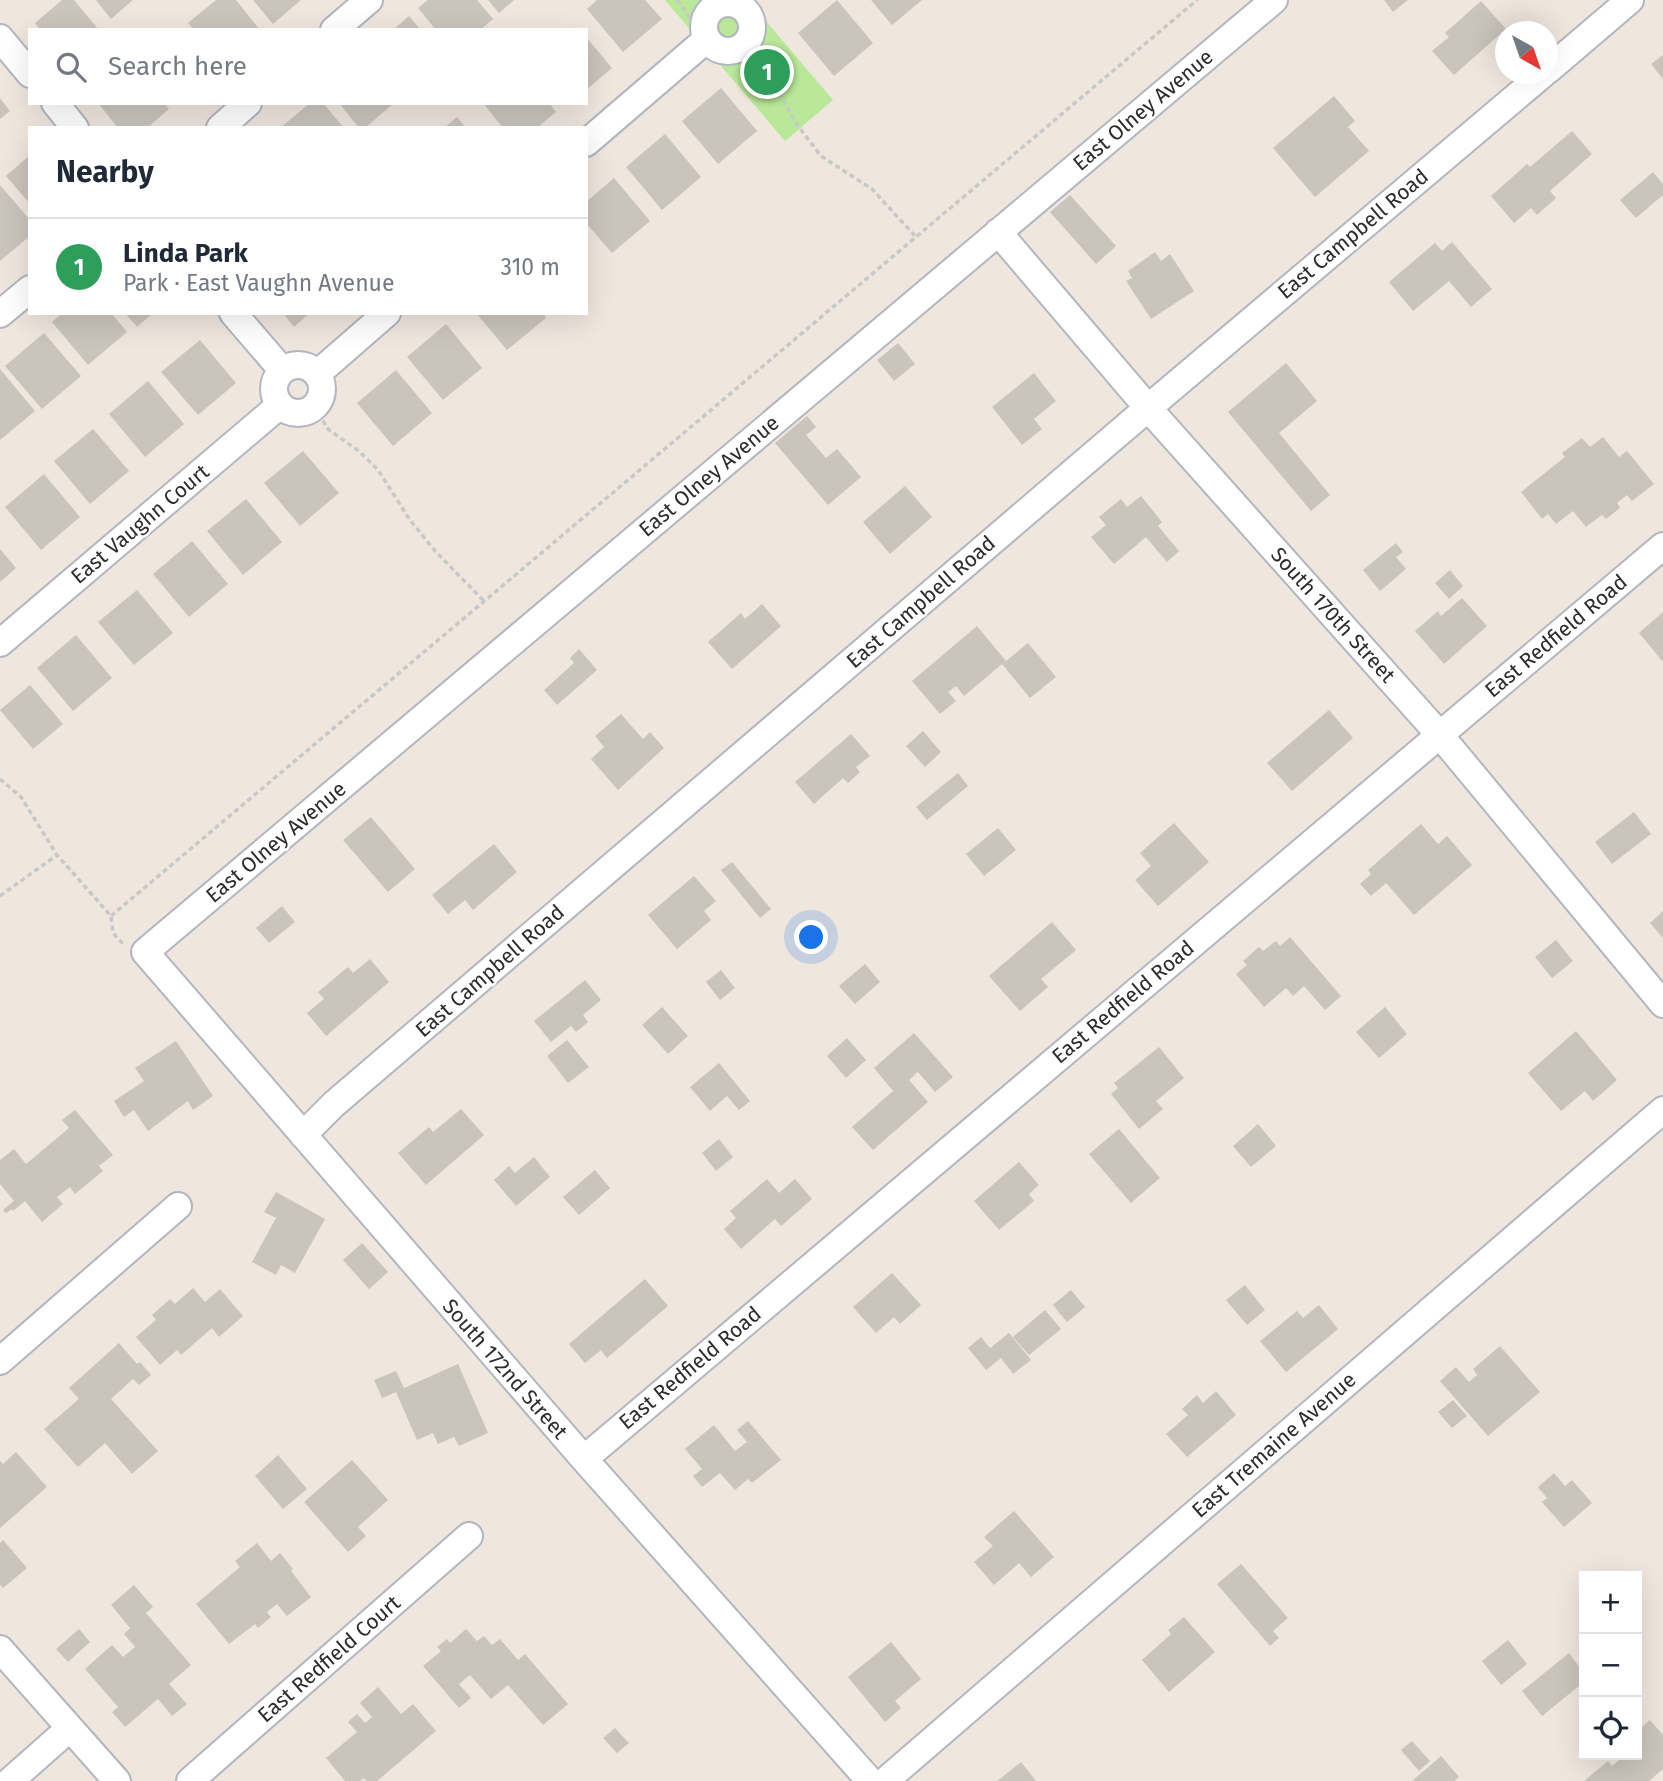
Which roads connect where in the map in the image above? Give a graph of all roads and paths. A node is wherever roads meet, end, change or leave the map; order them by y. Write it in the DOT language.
graph roads {
  1 [pos="369,0"];
  2 [pos="677,0"];
  3 [pos="1197,0"];
  4 [pos="1274,0"];
  5 [pos="1630,0"];
  6 [pos="759,7"];
  7 [pos="336,28"];
  8 [pos="705,33"];
  9 [pos="0,38"];
  10 [pos="743,46"];
  11 [pos="1558,61"];
  12 [pos="28,72"];
  13 [pos="1531,84"];
  14 [pos="57,105"];
  15 [pos="246,105"];
  16 [pos="73,126"];
  17 [pos="222,126"];
  18 [pos="588,141"];
  19 [pos="998,232"];
  20 [pos="916,237"];
  21 [pos="28,291"];
  22 [pos="0,314"];
  23 [pos="235,315"];
  24 [pos="385,315"];
  25 [pos="282,370"];
  26 [pos="317,374"];
  27 [pos="279,405"];
  28 [pos="314,406"];
  29 [pos="1148,408"];
  30 [pos="1663,546"];
  31 [pos="484,601"];
  32 [pos="0,643"];
  33 [pos="1439,734"];
  34 [pos="0,779"];
  35 [pos="57,855"];
  36 [pos="0,896"];
  37 [pos="145,953"];
  38 [pos="1663,1004"];
  39 [pos="1663,1110"];
  40 [pos="303,1135"];
  41 [pos="178,1206"];
  42 [pos="0,1361"];
  43 [pos="584,1459"];
  44 [pos="468,1536"];
  45 [pos="0,1649"];
  46 [pos="71,1728"];
  47 [pos="10,1781"];
  48 [pos="117,1781"];
  49 [pos="190,1781"];
  50 [pos="870,1781"];
  51 [pos="885,1781"];
  1 -- 7 [label="street"];
  2 -- 8 [label="path"];
  3 -- 20 [label="path"];
  4 -- 19 [label="street, East Olney Avenue"];
  5 -- 11 [label="street"];
  6 -- 8 [label="street"];
  6 -- 10 [label="street"];
  8 -- 10 [label="street"];
  8 -- 18 [label="street"];
  9 -- 12 [label="street"];
  10 -- 20 [label="path"];
  13 -- 29 [label="street, East Campbell Road"];
  14 -- 16 [label="street"];
  15 -- 17 [label="street"];
  19 -- 29 [label="street, South 170th Street"];
  19 -- 37 [label="street, East Olney Avenue"];
  20 -- 31 [label="path"];
  21 -- 22 [label="street"];
  23 -- 25 [label="street"];
  24 -- 26 [label="street"];
  25 -- 26 [label="street"];
  25 -- 27 [label="street"];
  26 -- 28 [label="street"];
  27 -- 28 [label="street"];
  27 -- 32 [label="street, East Vaughn Court"];
  28 -- 31 [label="path"];
  29 -- 33 [label="street, South 170th Street"];
  29 -- 40 [label="street, East Campbell Road"];
  30 -- 33 [label="street, East Redfield Road"];
  31 -- 35 [label="path"];
  33 -- 38 [label="street, South 170th Street"];
  33 -- 43 [label="street, East Redfield Road"];
  34 -- 35 [label="path"];
  35 -- 36 [label="path"];
  37 -- 40 [label="street, South 172nd Street"];
  39 -- 51 [label="street, East Tremaine Avenue"];
  40 -- 43 [label="street, South 172nd Street"];
  41 -- 42 [label="street"];
  43 -- 50 [label="street, South 172nd Street"];
  44 -- 49 [label="street, East Redfield Court"];
  45 -- 46 [label="street"];
  46 -- 47 [label="street"];
  46 -- 48 [label="street"];
}
